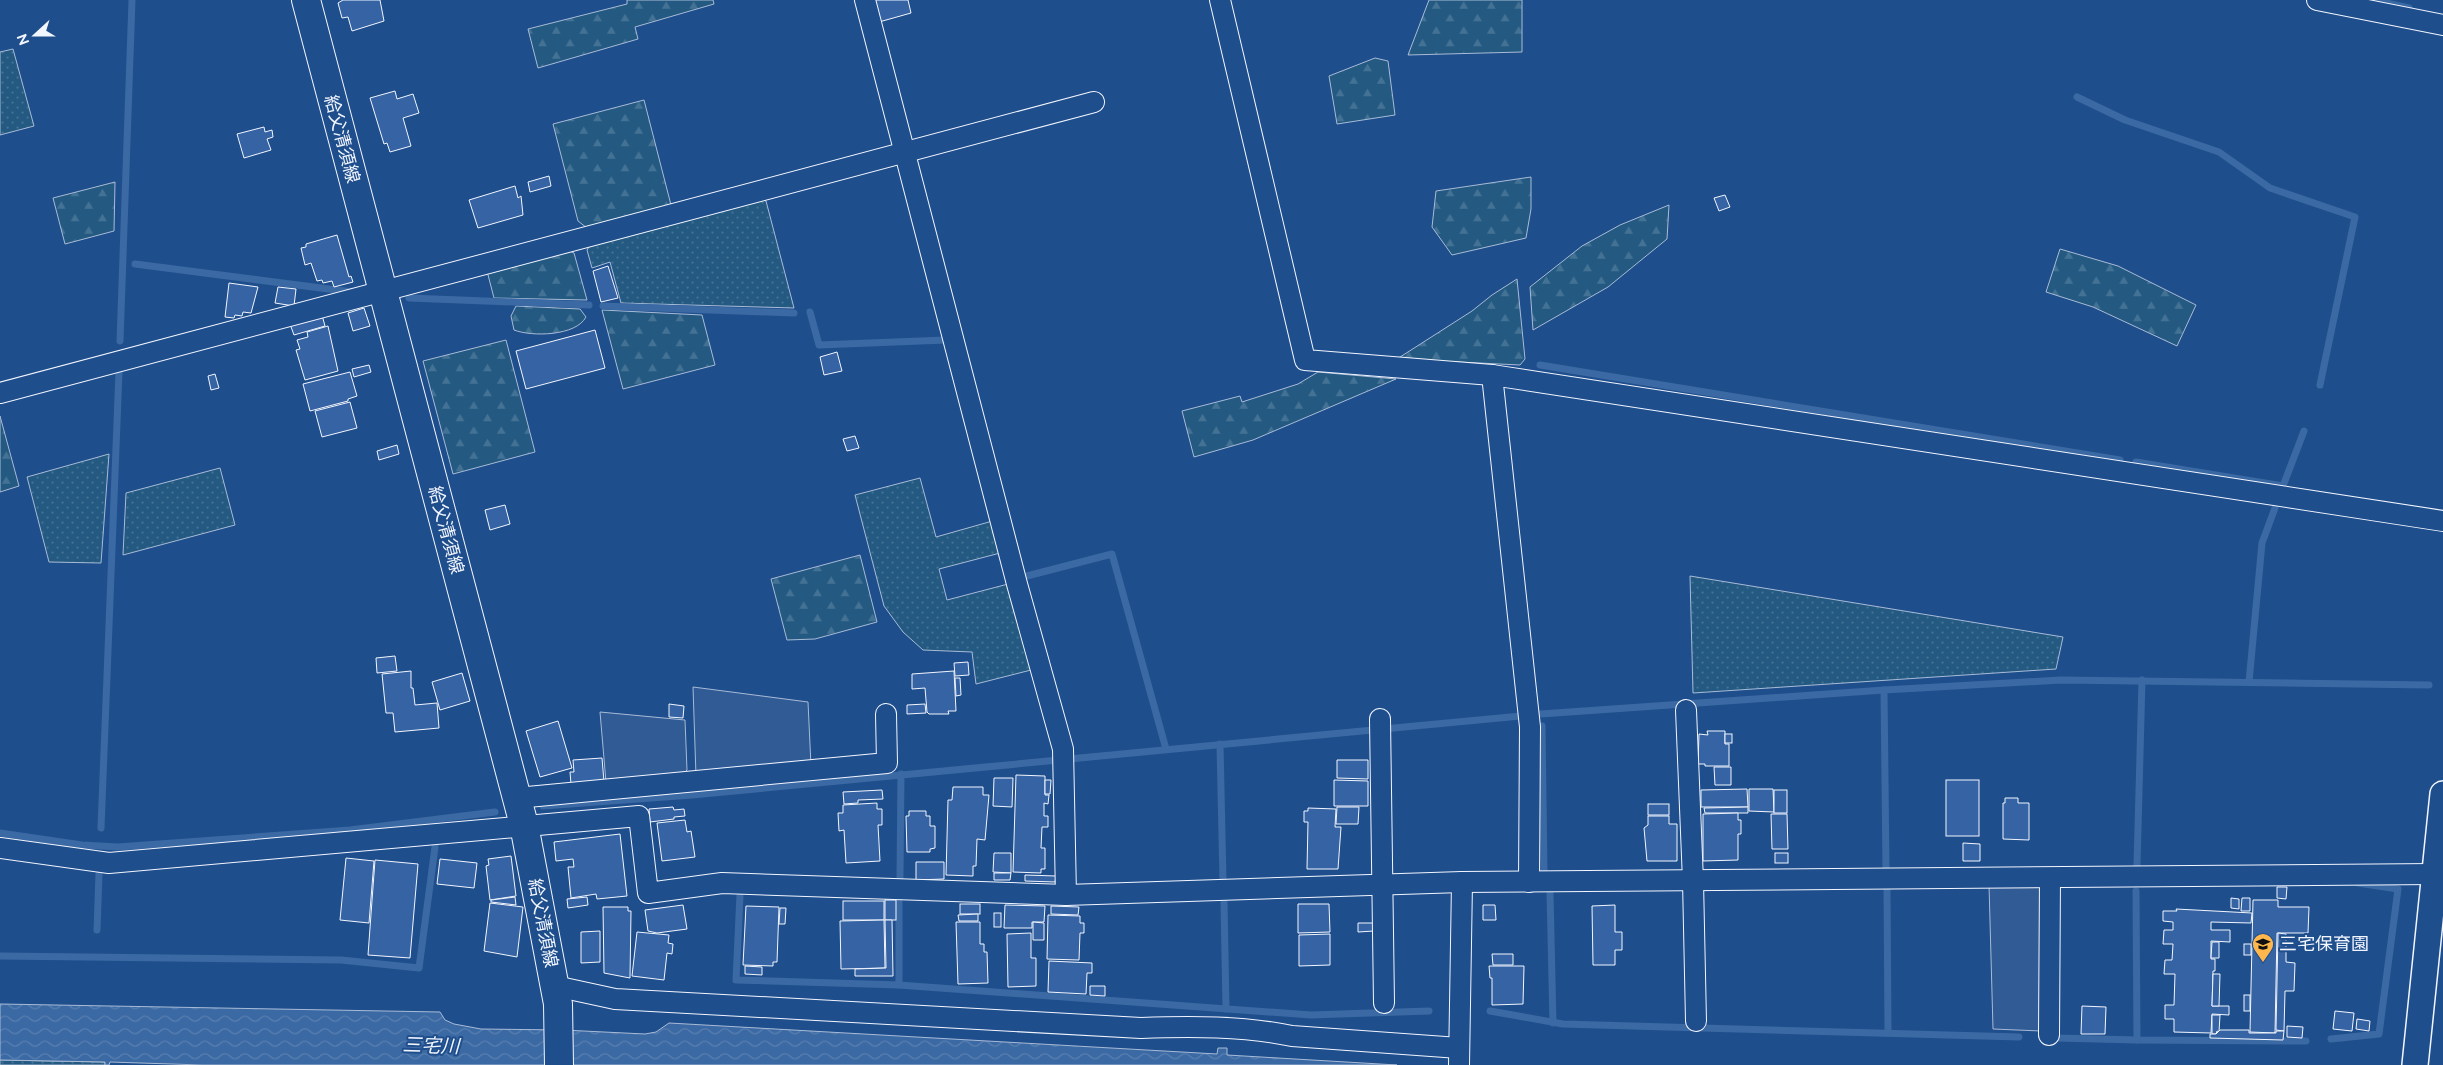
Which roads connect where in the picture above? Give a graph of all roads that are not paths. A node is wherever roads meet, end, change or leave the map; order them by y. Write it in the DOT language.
graph roads {
  1 [pos="306,0"];
  2 [pos="865,0"];
  3 [pos="1220,0"];
  4 [pos="2317,0"];
  5 [pos="2443,25"];
  6 [pos="1094,102"];
  7 [pos="904,152"];
  8 [pos="382,290"];
  9 [pos="1492,375"];
  10 [pos="0,393"];
  11 [pos="2443,521"];
  12 [pos="1686,710"];
  13 [pos="886,714"];
  14 [pos="1380,729"];
  15 [pos="2443,794"];
  16 [pos="517,798"];
  17 [pos="524,825"];
  18 [pos="0,848"];
  19 [pos="2438,868"];
  20 [pos="2050,878"];
  21 [pos="1693,881"];
  22 [pos="1462,882"];
  23 [pos="1529,882"];
  24 [pos="1382,884"];
  25 [pos="1066,895"];
  26 [pos="556,995"];
  27 [pos="1384,1003"];
  28 [pos="1696,1021"];
  29 [pos="2048,1035"];
  30 [pos="1458,1056"];
  31 [pos="559,1065"];
  32 [pos="2415,1065"];
  1 -- 8 [label="main road, 給父清須線"];
  2 -- 7 [label="street"];
  3 -- 9 [label="street"];
  4 -- 5 [label="street"];
  6 -- 7 [label="street"];
  7 -- 8 [label="street"];
  7 -- 25 [label="street"];
  8 -- 10 [label="street"];
  8 -- 16 [label="main road, 給父清須線"];
  9 -- 11 [label="street"];
  9 -- 23 [label="street"];
  12 -- 21 [label="street"];
  13 -- 16 [label="street"];
  14 -- 24 [label="street"];
  15 -- 19 [label="street"];
  16 -- 17 [label="main road, 給父清須線"];
  17 -- 18 [label="street"];
  17 -- 25 [label="street"];
  17 -- 26 [label="main road, 給父清須線"];
  19 -- 20 [label="street"];
  19 -- 32 [label="street"];
  20 -- 21 [label="street"];
  20 -- 29 [label="street"];
  21 -- 23 [label="street"];
  21 -- 28 [label="street"];
  22 -- 23 [label="street"];
  22 -- 24 [label="street"];
  22 -- 30 [label="street"];
  24 -- 25 [label="street"];
  24 -- 27 [label="street"];
  26 -- 30 [label="street"];
  26 -- 31 [label="main road, 給父清須線"];
}
